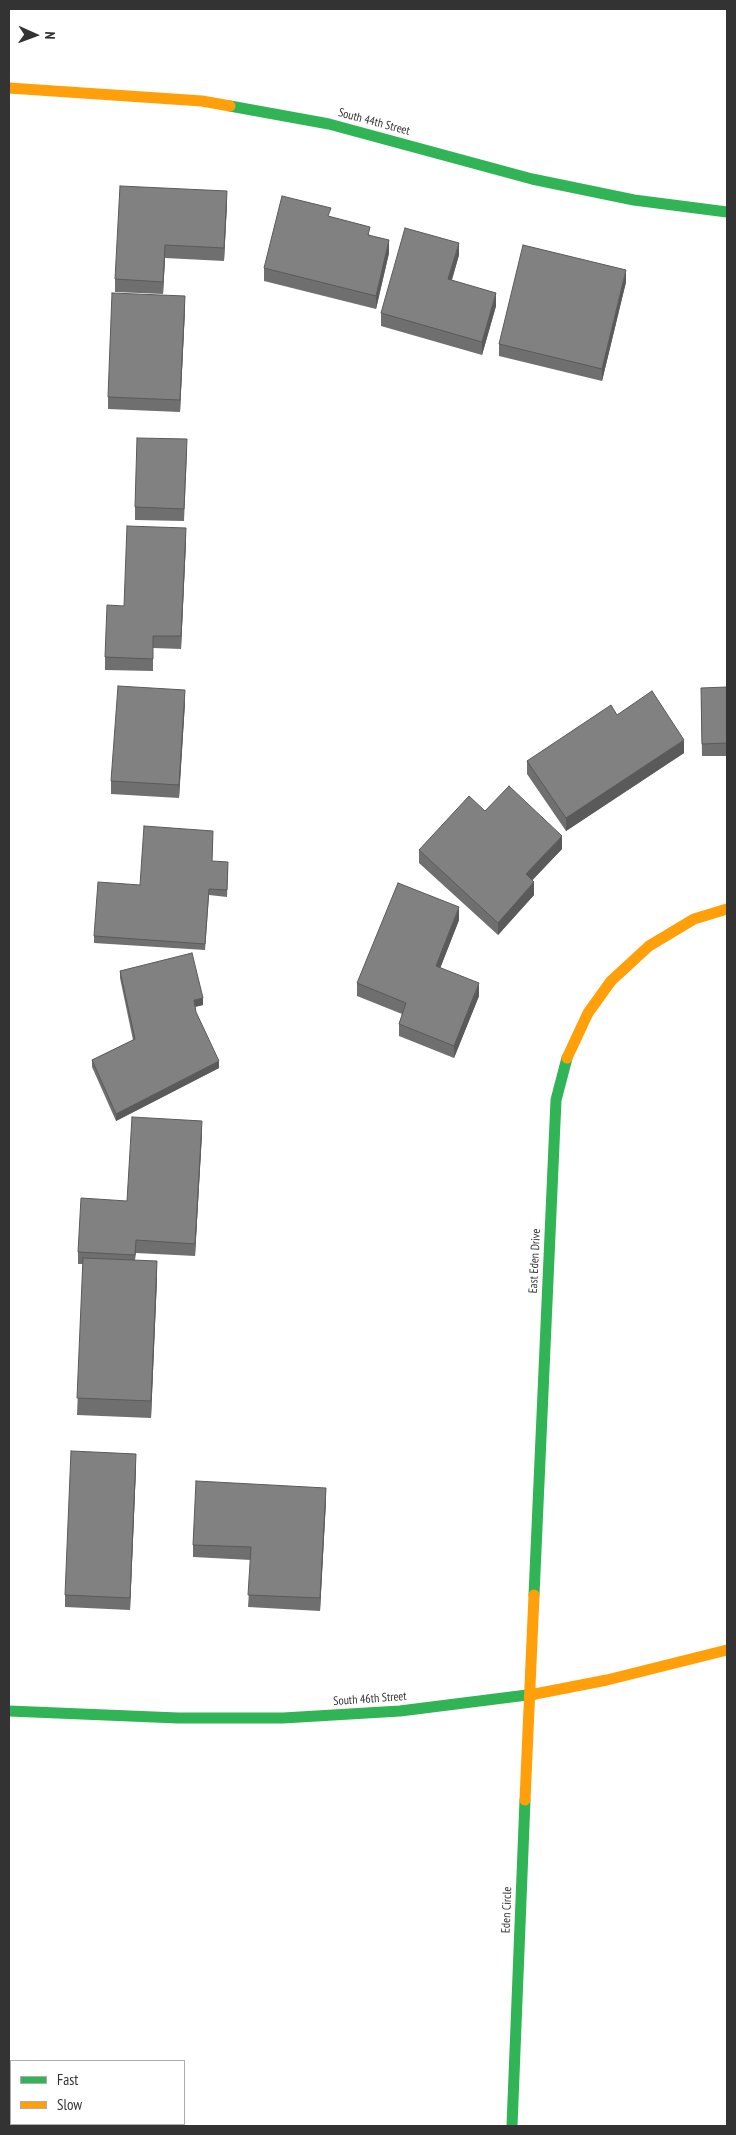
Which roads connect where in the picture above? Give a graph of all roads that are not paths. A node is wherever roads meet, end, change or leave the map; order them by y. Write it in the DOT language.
graph roads {
  1 [pos="9,88"];
  2 [pos="727,212"];
  3 [pos="727,909"];
  4 [pos="727,1650"];
  5 [pos="529,1695"];
  6 [pos="9,1711"];
  7 [pos="512,2126"];
  1 -- 2 [label="street, South 44th Street"];
  3 -- 5 [label="street, East Eden Drive"];
  4 -- 5 [label="street, South 46th Street"];
  5 -- 6 [label="street, South 46th Street"];
  5 -- 7 [label="street, Eden Circle"];
}
